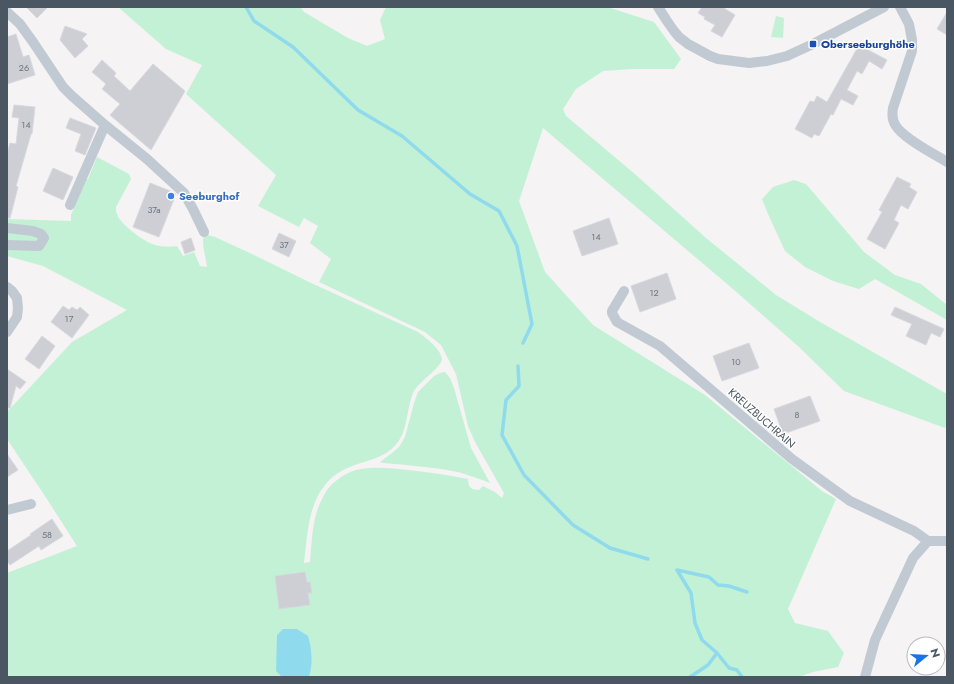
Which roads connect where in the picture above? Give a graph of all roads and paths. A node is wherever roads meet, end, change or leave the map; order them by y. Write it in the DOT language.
graph roads {
  1 [pos="658,7"];
  2 [pos="884,7"];
  3 [pos="900,7"];
  4 [pos="7,12"];
  5 [pos="105,125"];
  6 [pos="947,162"];
  7 [pos="70,205"];
  8 [pos="7,228"];
  9 [pos="204,232"];
  10 [pos="7,244"];
  11 [pos="7,287"];
  12 [pos="624,291"];
  13 [pos="7,332"];
  14 [pos="31,504"];
  15 [pos="7,510"];
  16 [pos="928,541"];
  17 [pos="947,541"];
  18 [pos="865,677"];
  1 -- 2 [label="street"];
  3 -- 6 [label="street"];
  4 -- 5 [label="street"];
  5 -- 7 [label="street"];
  5 -- 9 [label="street"];
  8 -- 10 [label="street"];
  11 -- 13 [label="street"];
  12 -- 16 [label="street, KREUZBUCHRAIN"];
  14 -- 15 [label="street"];
  16 -- 17 [label="street"];
  16 -- 18 [label="street"];
}
